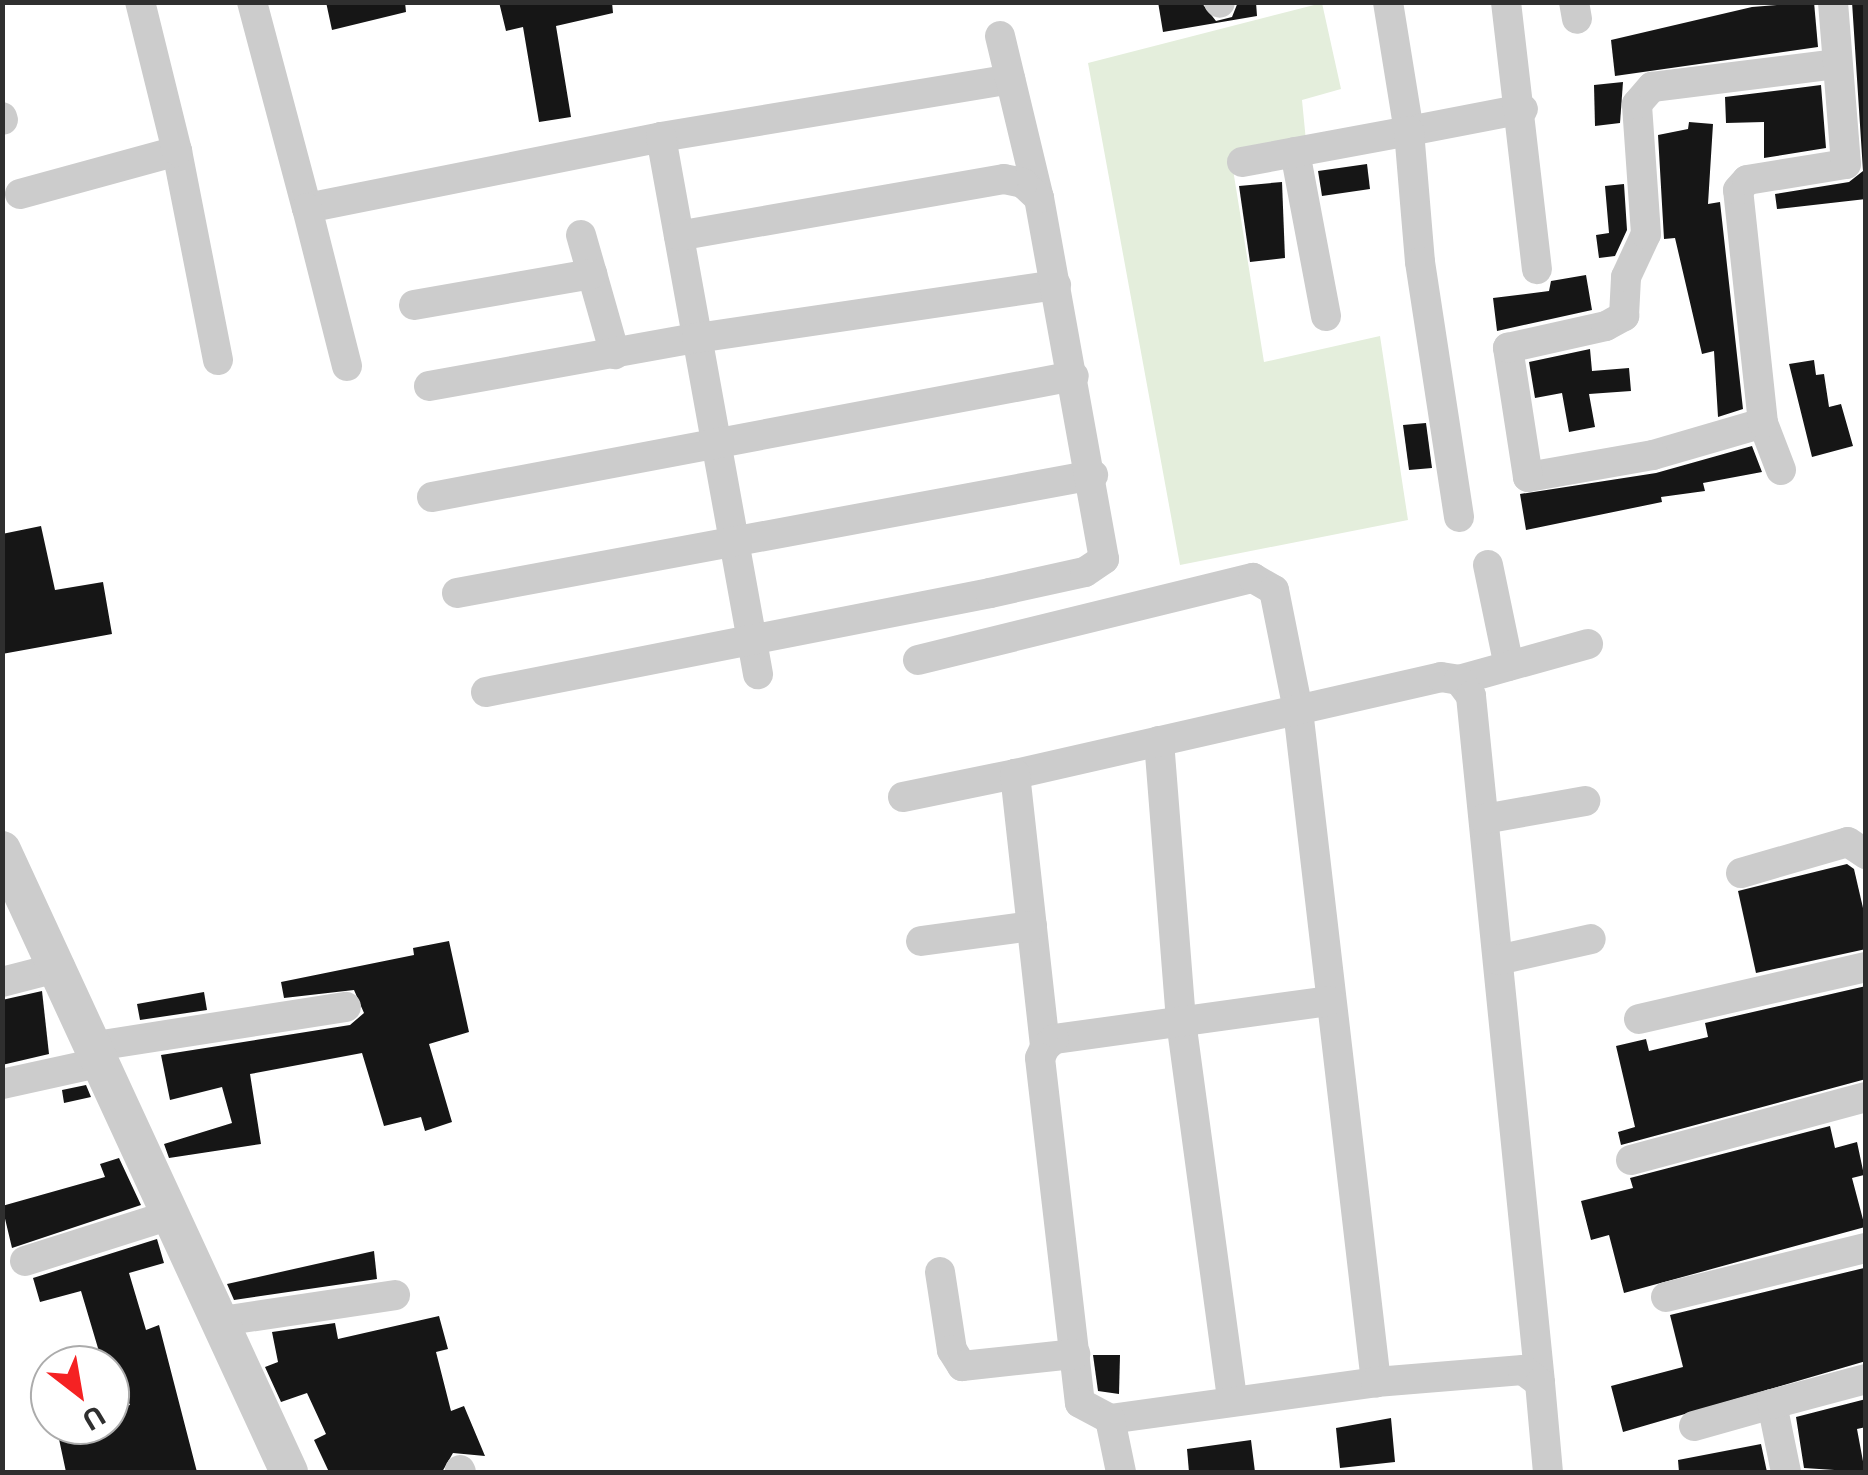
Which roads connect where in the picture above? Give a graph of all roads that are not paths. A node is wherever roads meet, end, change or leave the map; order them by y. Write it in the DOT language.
graph roads {
  1 [pos="140,2"];
  2 [pos="252,2"];
  3 [pos="1388,2"];
  4 [pos="1506,2"];
  5 [pos="1833,2"];
  6 [pos="1000,36"];
  7 [pos="1836,64"];
  8 [pos="1010,78"];
  9 [pos="1523,109"];
  10 [pos="1409,131"];
  11 [pos="661,137"];
  12 [pos="176,151"];
  13 [pos="1295,152"];
  14 [pos="1242,162"];
  15 [pos="20,194"];
  16 [pos="1039,198"];
  17 [pos="307,208"];
  18 [pos="580,235"];
  19 [pos="679,236"];
  20 [pos="1537,269"];
  21 [pos="592,274"];
  22 [pos="1056,285"];
  23 [pos="414,306"];
  24 [pos="1326,316"];
  25 [pos="697,338"];
  26 [pos="615,354"];
  27 [pos="218,360"];
  28 [pos="346,366"];
  29 [pos="1074,376"];
  30 [pos="429,386"];
  31 [pos="1762,423"];
  32 [pos="716,442"];
  33 [pos="1781,470"];
  34 [pos="1092,474"];
  35 [pos="432,497"];
  36 [pos="1459,517"];
  37 [pos="734,543"];
  38 [pos="1488,566"];
  39 [pos="457,593"];
  40 [pos="753,643"];
  41 [pos="1588,644"];
  42 [pos="918,660"];
  43 [pos="1509,666"];
  44 [pos="758,674"];
  45 [pos="1459,680"];
  46 [pos="486,692"];
  47 [pos="1298,710"];
  48 [pos="1159,741"];
  49 [pos="1016,774"];
  50 [pos="903,797"];
  51 [pos="1584,801"];
  52 [pos="1484,820"];
  53 [pos="2,850"];
  54 [pos="1866,854"];
  55 [pos="1741,872"];
  56 [pos="12,890"];
  57 [pos="1032,926"];
  58 [pos="1591,939"];
  59 [pos="921,941"];
  60 [pos="1498,960"];
  61 [pos="60,966"];
  62 [pos="1866,967"];
  63 [pos="2,982"];
  64 [pos="1329,1000"];
  65 [pos="346,1008"];
  66 [pos="1639,1019"];
  67 [pos="1182,1021"];
  68 [pos="1044,1047"];
  69 [pos="99,1054"];
  70 [pos="2,1084"];
  71 [pos="1866,1096"];
  72 [pos="1632,1160"];
  73 [pos="167,1216"];
  74 [pos="1866,1248"];
  75 [pos="24,1260"];
  76 [pos="940,1272"];
  77 [pos="394,1295"];
  78 [pos="1666,1298"];
  79 [pos="222,1320"];
  80 [pos="1075,1354"];
  81 [pos="1866,1379"];
  82 [pos="1376,1382"];
  83 [pos="1540,1383"];
  84 [pos="1232,1400"];
  85 [pos="1772,1404"];
  86 [pos="1110,1419"];
  87 [pos="1694,1426"];
  88 [pos="289,1472"];
  89 [pos="1121,1472"];
  90 [pos="1548,1472"];
  91 [pos="1786,1472"];
  1 -- 12 [label="street"];
  2 -- 17 [label="street"];
  3 -- 10 [label="street"];
  4 -- 9 [label="street"];
  5 -- 7 [label="street"];
  6 -- 8 [label="street"];
  7 -- 31 [label="street"];
  7 -- 31 [label="street"];
  8 -- 11 [label="street"];
  8 -- 16 [label="street"];
  9 -- 10 [label="street"];
  9 -- 20 [label="street"];
  10 -- 13 [label="street"];
  10 -- 36 [label="street"];
  11 -- 17 [label="street"];
  11 -- 19 [label="street"];
  12 -- 15 [label="street"];
  12 -- 27 [label="street"];
  13 -- 14 [label="street"];
  13 -- 24 [label="street"];
  16 -- 19 [label="street"];
  16 -- 22 [label="street"];
  17 -- 28 [label="street"];
  18 -- 21 [label="street"];
  19 -- 25 [label="street"];
  21 -- 23 [label="street"];
  21 -- 26 [label="street"];
  22 -- 25 [label="street"];
  22 -- 29 [label="street"];
  25 -- 26 [label="street"];
  25 -- 32 [label="street"];
  26 -- 30 [label="street"];
  29 -- 32 [label="street"];
  29 -- 34 [label="street"];
  31 -- 33 [label="street"];
  32 -- 35 [label="street"];
  32 -- 37 [label="street"];
  34 -- 37 [label="street"];
  34 -- 40 [label="street"];
  37 -- 39 [label="street"];
  37 -- 40 [label="street"];
  38 -- 43 [label="street"];
  40 -- 44 [label="street"];
  40 -- 46 [label="street"];
  41 -- 43 [label="street"];
  42 -- 47 [label="street"];
  43 -- 45 [label="street"];
  45 -- 47 [label="street"];
  45 -- 52 [label="street"];
  47 -- 48 [label="street"];
  47 -- 64 [label="street"];
  48 -- 49 [label="street"];
  48 -- 67 [label="street"];
  49 -- 50 [label="street"];
  49 -- 57 [label="street"];
  51 -- 52 [label="street"];
  52 -- 60 [label="street"];
  53 -- 56 [label="street"];
  54 -- 55 [label="street"];
  56 -- 61 [label="street"];
  57 -- 59 [label="street"];
  57 -- 68 [label="street"];
  58 -- 60 [label="street"];
  60 -- 83 [label="street"];
  61 -- 63 [label="street"];
  61 -- 69 [label="street"];
  62 -- 66 [label="street"];
  64 -- 67 [label="street"];
  64 -- 82 [label="street"];
  65 -- 69 [label="street"];
  67 -- 68 [label="street"];
  67 -- 84 [label="street"];
  68 -- 80 [label="street"];
  69 -- 70 [label="street"];
  69 -- 73 [label="street"];
  71 -- 72 [label="street"];
  73 -- 75 [label="street"];
  73 -- 79 [label="street"];
  74 -- 78 [label="street"];
  76 -- 80 [label="street"];
  77 -- 79 [label="street"];
  79 -- 88 [label="street"];
  80 -- 86 [label="street"];
  81 -- 85 [label="street"];
  82 -- 83 [label="street"];
  82 -- 84 [label="street"];
  83 -- 90 [label="street"];
  84 -- 86 [label="street"];
  85 -- 87 [label="street"];
  85 -- 91 [label="street"];
  86 -- 89 [label="street"];
}
